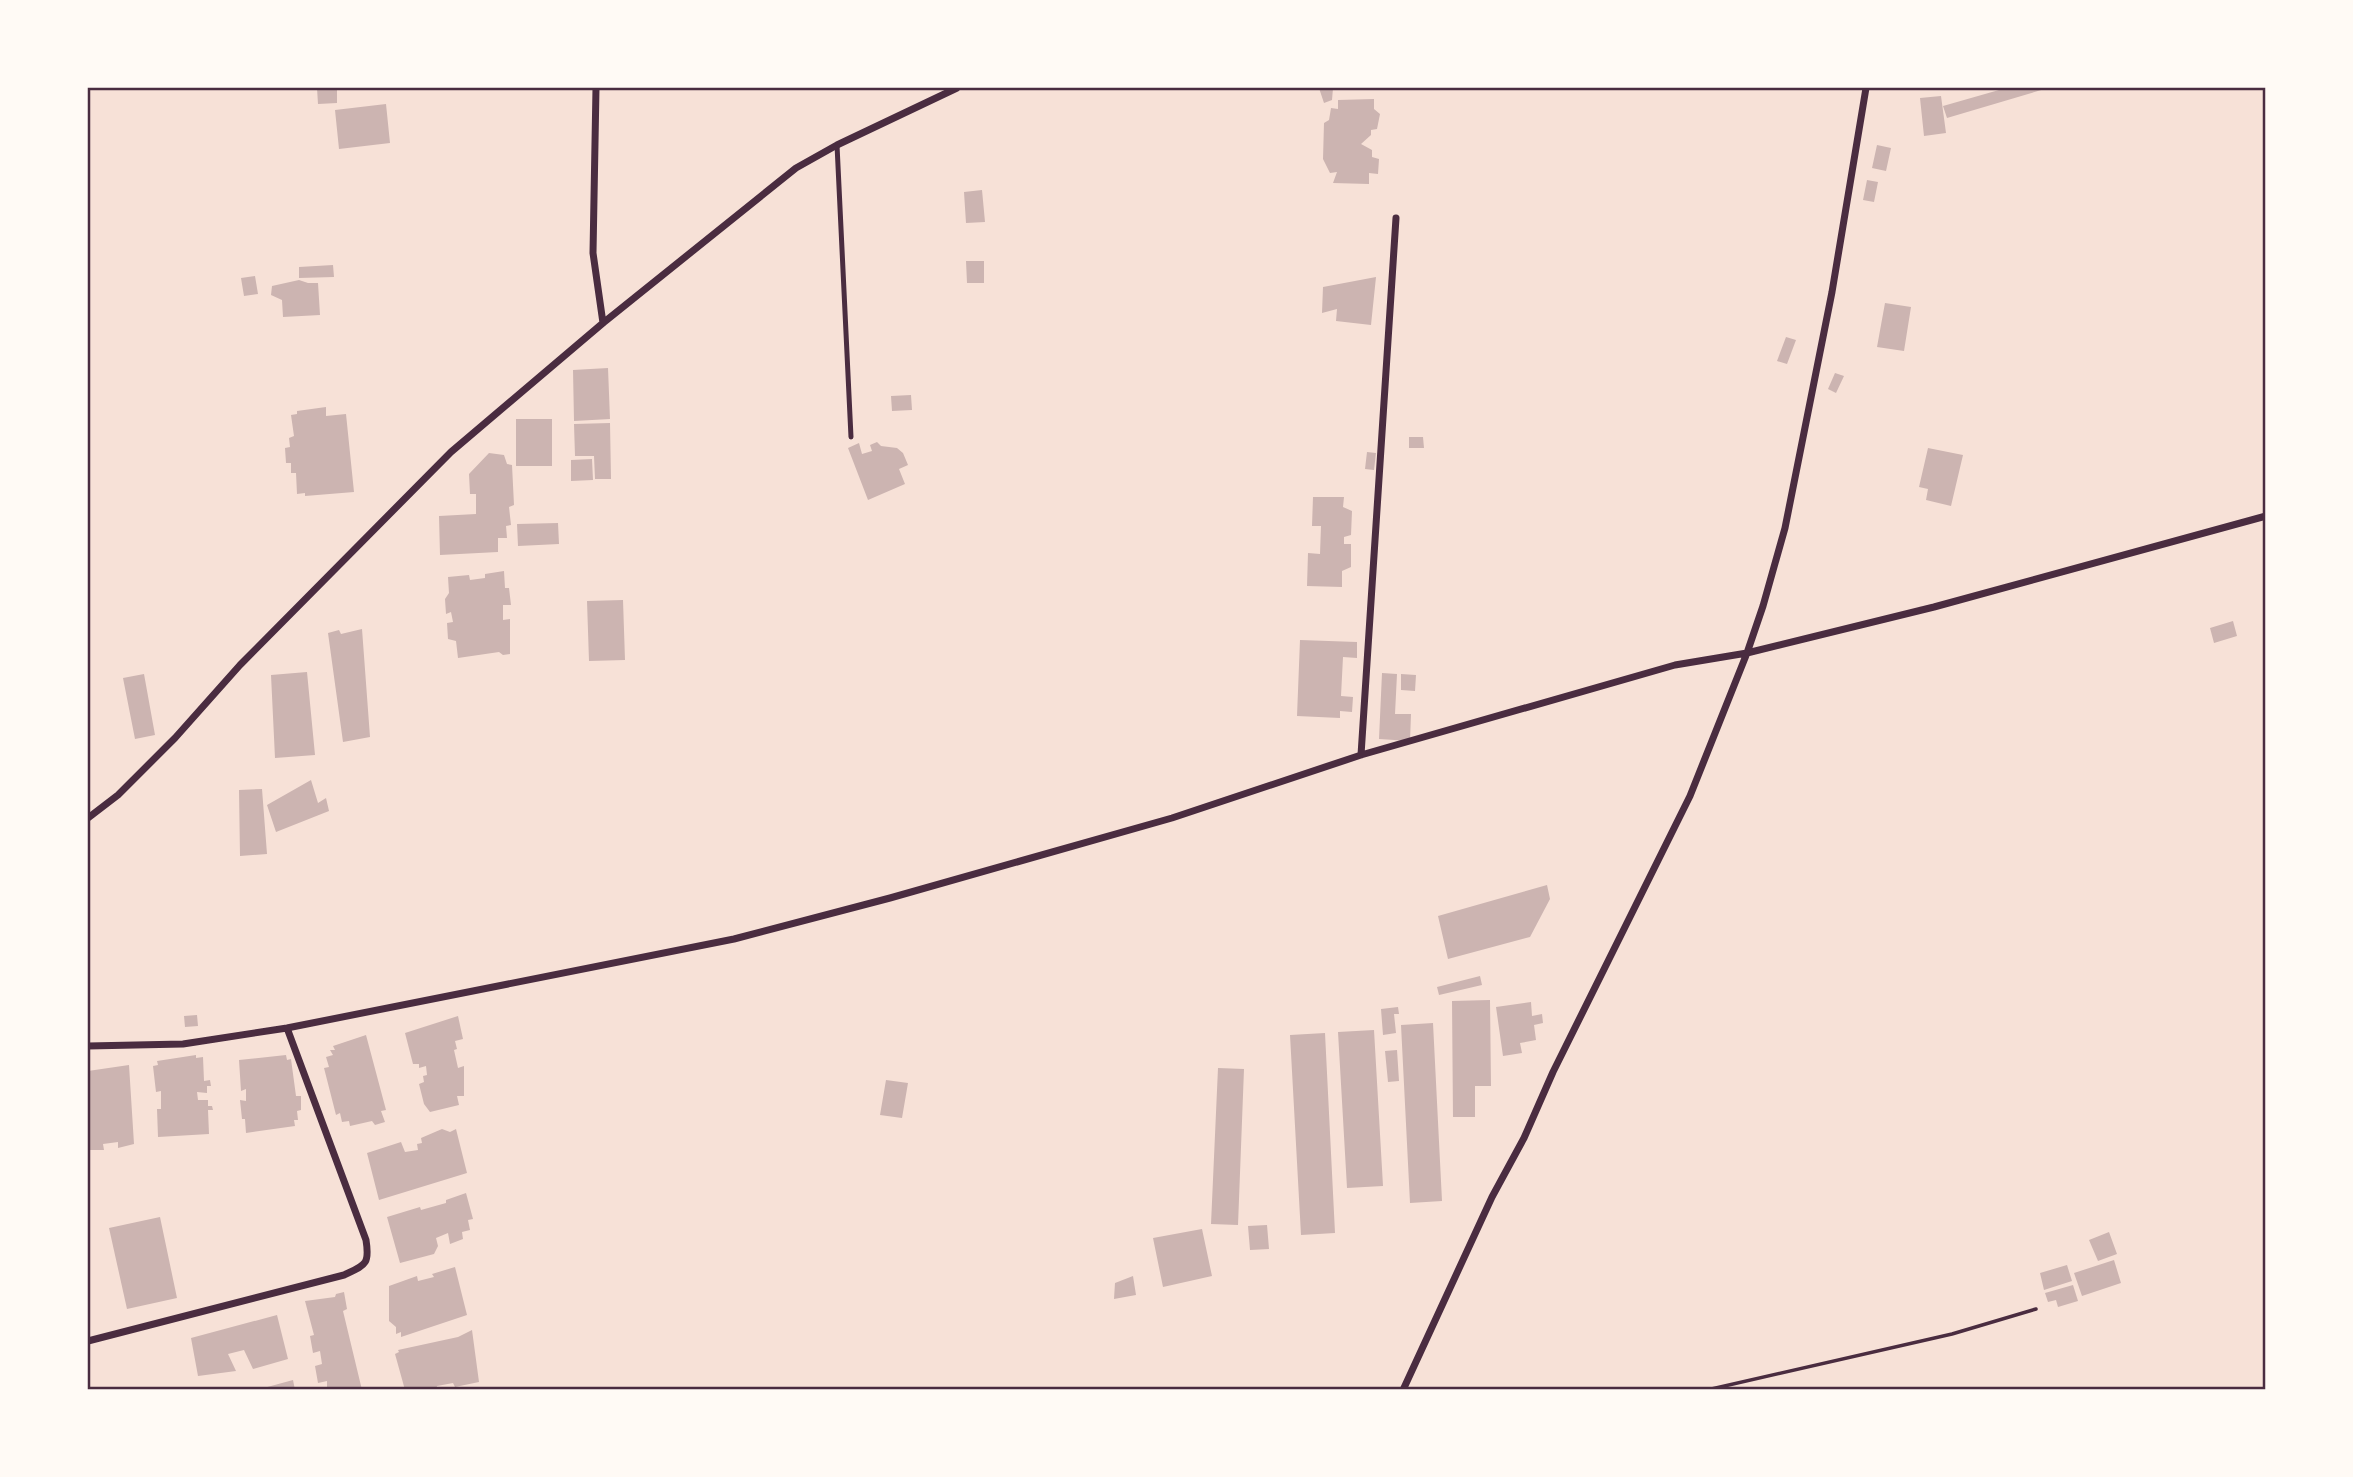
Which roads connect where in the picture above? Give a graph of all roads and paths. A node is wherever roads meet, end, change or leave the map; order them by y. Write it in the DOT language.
graph roads {
  1 [pos="596,88"];
  2 [pos="957,88"];
  3 [pos="1866,88"];
  4 [pos="837,145"];
  5 [pos="1396,218"];
  6 [pos="603,323"];
  7 [pos="851,437"];
  8 [pos="2266,516"];
  9 [pos="1747,653"];
  10 [pos="1361,755"];
  11 [pos="88,818"];
  12 [pos="287,1028"];
  13 [pos="88,1046"];
  14 [pos="2036,1309"];
  15 [pos="88,1341"];
  16 [pos="1403,1390"];
  17 [pos="1707,1390"];
  1 -- 6 [label="street"];
  2 -- 4 [label="street"];
  3 -- 9 [label="street"];
  4 -- 6 [label="street"];
  4 -- 7 [label="lane"];
  5 -- 10 [label="street"];
  6 -- 11 [label="street"];
  8 -- 9 [label="street"];
  9 -- 10 [label="street"];
  9 -- 16 [label="street"];
  10 -- 12 [label="street"];
  12 -- 13 [label="street"];
  12 -- 15 [label="street"];
  14 -- 17 [label="path"];
}
